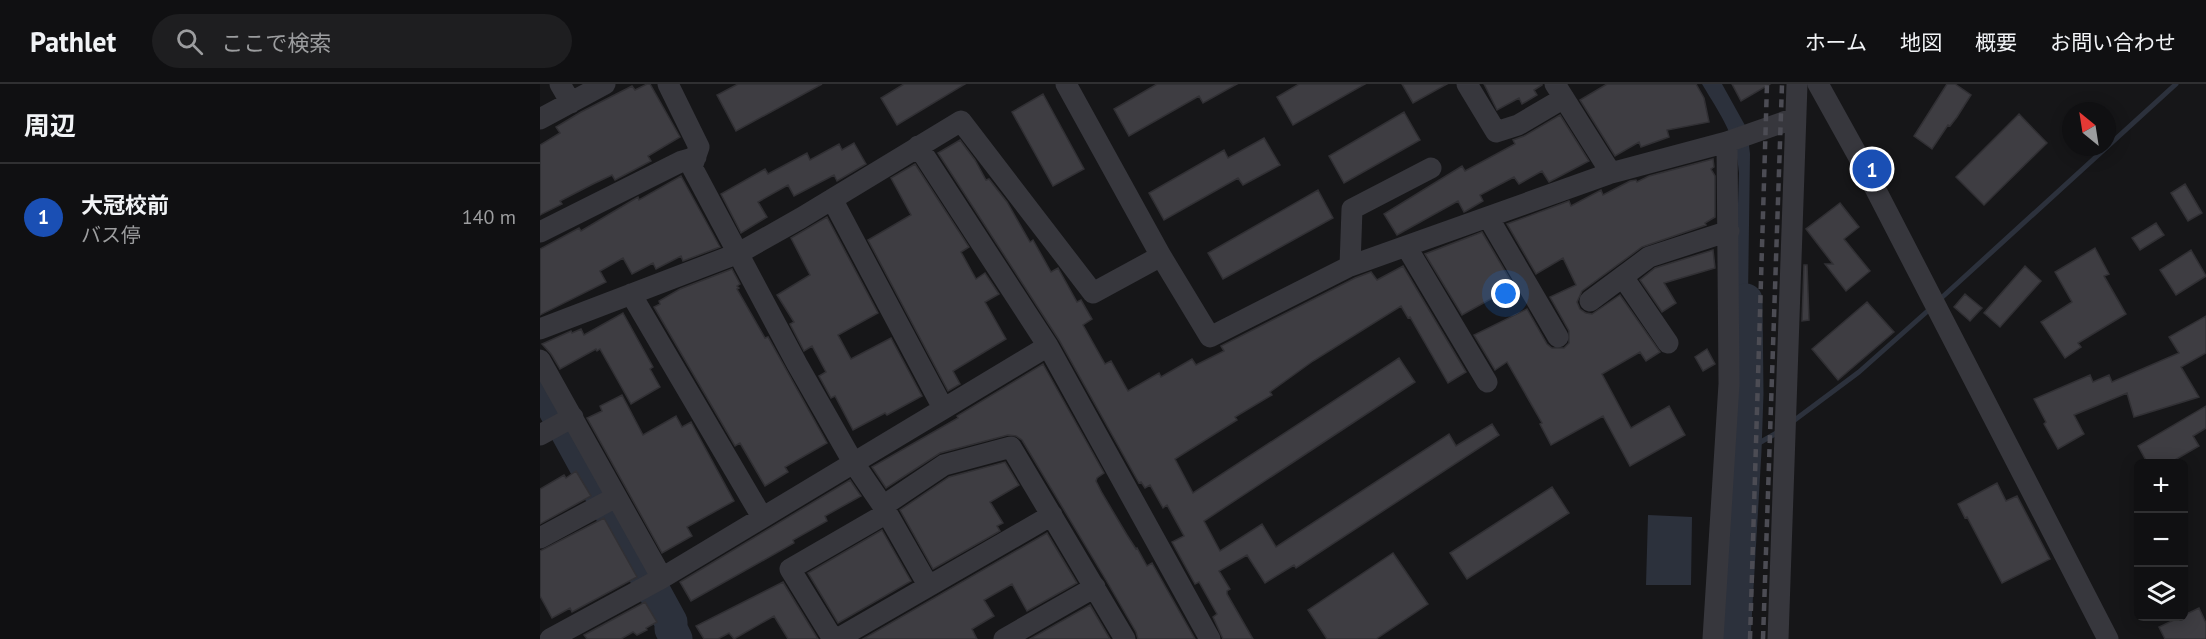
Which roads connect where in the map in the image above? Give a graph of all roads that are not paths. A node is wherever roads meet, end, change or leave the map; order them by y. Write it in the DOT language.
graph roads {
  1 [pos="560,84"];
  2 [pos="605,84"];
  3 [pos="668,84"];
  4 [pos="1066,84"];
  5 [pos="1467,84"];
  6 [pos="1797,84"];
  7 [pos="1818,84"];
  8 [pos="1560,91"];
  9 [pos="571,103"];
  10 [pos="1795,118"];
  11 [pos="540,119"];
  12 [pos="1727,142"];
  13 [pos="918,146"];
  14 [pos="696,157"];
  15 [pos="1431,168"];
  16 [pos="1611,172"];
  17 [pos="832,199"];
  18 [pos="1488,217"];
  19 [pos="1729,231"];
  20 [pos="540,232"];
  21 [pos="1406,246"];
  22 [pos="739,253"];
  23 [pos="1161,255"];
  24 [pos="1350,266"];
  25 [pos="1623,277"];
  26 [pos="631,294"];
  27 [pos="1590,301"];
  28 [pos="540,329"];
  29 [pos="1558,337"];
  30 [pos="1668,343"];
  31 [pos="1048,346"];
  32 [pos="540,360"];
  33 [pos="1487,382"];
  34 [pos="943,408"];
  35 [pos="559,425"];
  36 [pos="852,462"];
  37 [pos="609,501"];
  38 [pos="885,510"];
  39 [pos="1052,515"];
  40 [pos="762,517"];
  41 [pos="540,538"];
  42 [pos="654,583"];
  43 [pos="928,585"];
  44 [pos="1095,587"];
  45 [pos="550,639"];
  46 [pos="835,639"];
  47 [pos="1004,639"];
  48 [pos="1125,639"];
  49 [pos="1210,639"];
  50 [pos="1713,639"];
  51 [pos="1778,639"];
  52 [pos="2108,639"];
  1 -- 9 [label="street"];
  2 -- 9 [label="street"];
  3 -- 14 [label="street"];
  4 -- 23 [label="street"];
  5 -- 8 [label="street"];
  6 -- 10 [label="street"];
  7 -- 52 [label="street"];
  8 -- 16 [label="street"];
  9 -- 11 [label="street"];
  10 -- 12 [label="street"];
  10 -- 51 [label="street"];
  12 -- 16 [label="street"];
  12 -- 19 [label="street"];
  13 -- 17 [label="street"];
  13 -- 23 [label="street"];
  13 -- 31 [label="street"];
  14 -- 20 [label="street"];
  14 -- 22 [label="street"];
  15 -- 24 [label="street"];
  16 -- 18 [label="street"];
  17 -- 22 [label="street"];
  17 -- 34 [label="street"];
  18 -- 21 [label="street"];
  18 -- 29 [label="street"];
  19 -- 25 [label="street"];
  19 -- 50 [label="street"];
  21 -- 24 [label="street"];
  21 -- 33 [label="street"];
  22 -- 26 [label="street"];
  22 -- 36 [label="street"];
  23 -- 24 [label="street"];
  25 -- 27 [label="street"];
  25 -- 30 [label="street"];
  26 -- 28 [label="street"];
  26 -- 40 [label="street"];
  31 -- 34 [label="street"];
  31 -- 49 [label="street"];
  32 -- 35 [label="street"];
  34 -- 36 [label="street"];
  35 -- 37 [label="street"];
  36 -- 38 [label="street"];
  36 -- 40 [label="street"];
  37 -- 41 [label="street"];
  37 -- 42 [label="street"];
  38 -- 39 [label="street"];
  38 -- 43 [label="street"];
  38 -- 46 [label="street"];
  39 -- 43 [label="street"];
  39 -- 44 [label="street"];
  40 -- 42 [label="street"];
  42 -- 45 [label="street"];
  43 -- 46 [label="street"];
  44 -- 47 [label="street"];
  44 -- 48 [label="street"];
}
